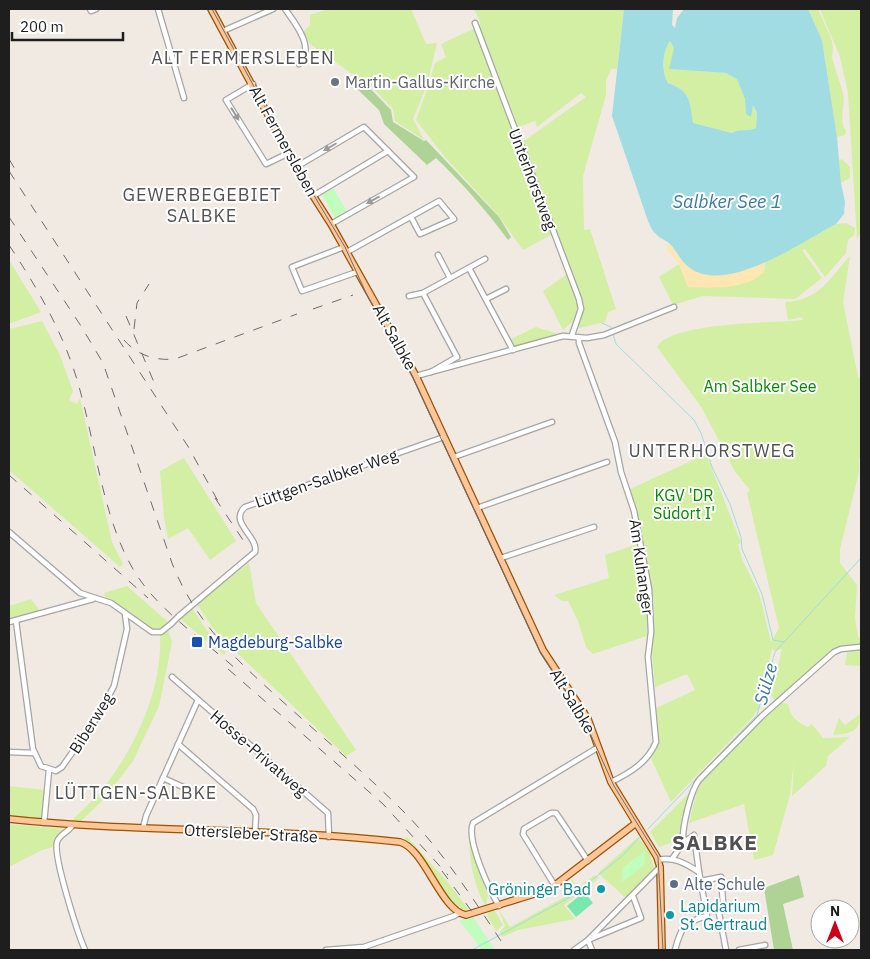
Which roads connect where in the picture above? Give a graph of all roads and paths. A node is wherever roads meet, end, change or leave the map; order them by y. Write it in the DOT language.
graph roads {
  1 [pos="158,9"];
  2 [pos="211,9"];
  3 [pos="253,9"];
  4 [pos="273,9"];
  5 [pos="285,9"];
  6 [pos="254,16"];
  7 [pos="475,23"];
  8 [pos="224,31"];
  9 [pos="299,64"];
  10 [pos="253,84"];
  11 [pos="184,98"];
  12 [pos="388,151"];
  13 [pos="289,153"];
  14 [pos="296,167"];
  15 [pos="313,196"];
  16 [pos="411,217"];
  17 [pos="331,224"];
  18 [pos="346,250"];
  19 [pos="438,256"];
  20 [pos="486,259"];
  21 [pos="469,268"];
  22 [pos="357,272"];
  23 [pos="450,278"];
  24 [pos="506,289"];
  25 [pos="423,293"];
  26 [pos="408,296"];
  27 [pos="486,299"];
  28 [pos="674,307"];
  29 [pos="572,335"];
  30 [pos="579,338"];
  31 [pos="513,350"];
  32 [pos="458,357"];
  33 [pos="468,363"];
  34 [pos="430,373"];
  35 [pos="416,376"];
  36 [pos="552,422"];
  37 [pos="444,437"];
  38 [pos="454,457"];
  39 [pos="607,462"];
  40 [pos="477,508"];
  41 [pos="594,527"];
  42 [pos="9,532"];
  43 [pos="501,558"];
  44 [pos="97,598"];
  45 [pos="125,614"];
  46 [pos="16,621"];
  47 [pos="9,622"];
  48 [pos="138,623"];
  49 [pos="127,629"];
  50 [pos="860,647"];
  51 [pos="172,677"];
  52 [pos="198,700"];
  53 [pos="178,744"];
  54 [pos="597,748"];
  55 [pos="9,752"];
  56 [pos="34,753"];
  57 [pos="49,770"];
  58 [pos="163,778"];
  59 [pos="611,782"];
  60 [pos="192,791"];
  61 [pos="9,819"];
  62 [pos="44,823"];
  63 [pos="636,823"];
  64 [pos="72,826"];
  65 [pos="143,828"];
  66 [pos="255,833"];
  67 [pos="329,837"];
  68 [pos="683,843"];
  69 [pos="672,859"];
  70 [pos="658,860"];
  71 [pos="588,861"];
  72 [pos="660,866"];
  73 [pos="699,872"];
  74 [pos="700,881"];
  75 [pos="555,886"];
  76 [pos="633,896"];
  77 [pos="499,906"];
  78 [pos="459,913"];
  79 [pos="719,914"];
  80 [pos="707,916"];
  81 [pos="588,940"];
  82 [pos="765,945"];
  83 [pos="85,950"];
  84 [pos="326,950"];
  85 [pos="574,950"];
  86 [pos="592,950"];
  87 [pos="662,950"];
  88 [pos="675,950"];
  89 [pos="726,950"];
  90 [pos="739,950"];
  1 -- 11 [label="street"];
  2 -- 8 [label="main road, Alt Fermersleben"];
  3 -- 6 [label="street"];
  4 -- 6 [label="street"];
  5 -- 9 [label="street"];
  6 -- 8 [label="street"];
  7 -- 29 [label="street, Unterhorstweg"];
  8 -- 10 [label="main road, Alt Fermersleben"];
  10 -- 13 [label="main road, Alt Fermersleben"];
  10 -- 13 [label="street, one-way"];
  12 -- 14 [label="street, one-way"];
  12 -- 15 [label="street"];
  12 -- 17 [label="street, one-way"];
  13 -- 14 [label="main road, Alt Fermersleben"];
  14 -- 15 [label="main road, Alt Fermersleben"];
  15 -- 17 [label="main road, Alt Fermersleben"];
  16 -- 16 [label="street"];
  16 -- 18 [label="street"];
  17 -- 18 [label="main road, Alt Fermersleben"];
  18 -- 22 [label="main road, Alt Salbke"];
  18 -- 22 [label="street"];
  19 -- 23 [label="street"];
  20 -- 21 [label="street"];
  21 -- 23 [label="street"];
  21 -- 27 [label="street"];
  22 -- 35 [label="main road, Alt Salbke"];
  23 -- 25 [label="street"];
  24 -- 27 [label="street"];
  25 -- 26 [label="street"];
  25 -- 32 [label="street"];
  27 -- 31 [label="street"];
  28 -- 30 [label="street"];
  29 -- 30 [label="street"];
  29 -- 31 [label="street"];
  30 -- 59 [label="street, Am Kuhanger"];
  31 -- 33 [label="street"];
  32 -- 33 [label="street"];
  32 -- 34 [label="street"];
  33 -- 34 [label="street"];
  34 -- 35 [label="street"];
  35 -- 37 [label="main road, Alt Salbke"];
  36 -- 38 [label="street"];
  37 -- 38 [label="main road, Alt Salbke"];
  37 -- 48 [label="street, Lüttgen-Salbker Weg, bridge"];
  38 -- 40 [label="main road, Alt Salbke"];
  39 -- 40 [label="street"];
  40 -- 43 [label="main road, Alt Salbke"];
  41 -- 43 [label="street"];
  42 -- 44 [label="street, Lüttgen-Salbker Weg"];
  43 -- 54 [label="main road, Alt Salbke"];
  44 -- 45 [label="street, Lüttgen-Salbker Weg"];
  44 -- 46 [label="street"];
  45 -- 48 [label="street, Lüttgen-Salbker Weg"];
  45 -- 49 [label="street, Biberweg"];
  46 -- 47 [label="street"];
  46 -- 56 [label="street"];
  48 -- 49 [label="street"];
  49 -- 57 [label="street, Biberweg"];
  50 -- 68 [label="street"];
  51 -- 52 [label="street, Hosse-Privatweg"];
  52 -- 53 [label="street"];
  52 -- 67 [label="street, Hosse-Privatweg"];
  53 -- 58 [label="street"];
  53 -- 66 [label="street"];
  54 -- 59 [label="main road, Alt Salbke"];
  54 -- 77 [label="street"];
  55 -- 56 [label="street"];
  56 -- 57 [label="street"];
  57 -- 62 [label="street"];
  58 -- 60 [label="street"];
  58 -- 65 [label="street"];
  59 -- 63 [label="main road, Alt Salbke"];
  61 -- 62 [label="main road, Ottersleber Straße"];
  62 -- 64 [label="main road, Ottersleber Straße"];
  63 -- 70 [label="main road, Alt Salbke"];
  63 -- 71 [label="main road"];
  64 -- 65 [label="main road, Ottersleber Straße"];
  64 -- 83 [label="street"];
  65 -- 66 [label="main road, Ottersleber Straße"];
  66 -- 67 [label="main road, Ottersleber Straße"];
  67 -- 78 [label="main road, Ottersleber Straße"];
  68 -- 69 [label="street"];
  68 -- 73 [label="street"];
  69 -- 70 [label="street"];
  69 -- 73 [label="street"];
  70 -- 72 [label="main road, Alt Salbke"];
  71 -- 75 [label="main road"];
  71 -- 75 [label="street"];
  72 -- 76 [label="street"];
  72 -- 87 [label="main road, Alt Salbke"];
  73 -- 74 [label="street"];
  74 -- 79 [label="street"];
  74 -- 80 [label="street"];
  75 -- 77 [label="main road"];
  76 -- 81 [label="street"];
  76 -- 81 [label="street"];
  77 -- 78 [label="main road"];
  78 -- 84 [label="street"];
  79 -- 80 [label="street"];
  79 -- 89 [label="street"];
  80 -- 88 [label="street"];
  81 -- 85 [label="street"];
  81 -- 86 [label="street"];
  82 -- 90 [label="street"];
}
